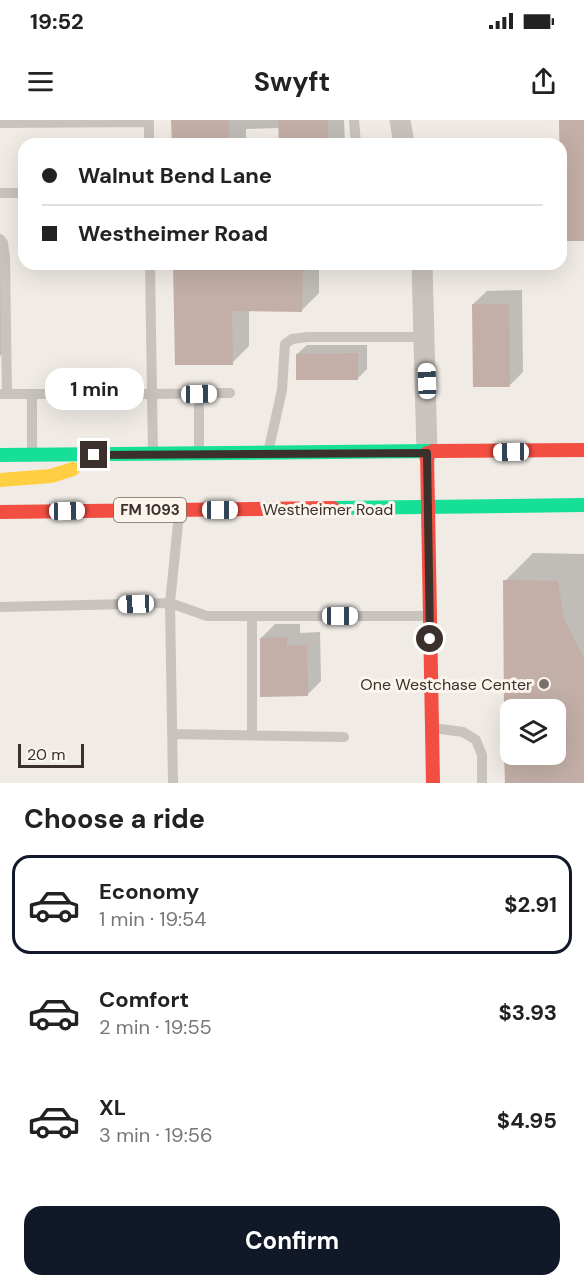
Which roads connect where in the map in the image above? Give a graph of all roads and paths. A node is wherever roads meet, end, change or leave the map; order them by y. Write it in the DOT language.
graph roads {
  1 [pos="354,120"];
  2 [pos="400,120"];
  3 [pos="0,123"];
  4 [pos="149,138"];
  5 [pos="356,138"];
  6 [pos="403,138"];
  7 [pos="0,193"];
  8 [pos="18,193"];
  9 [pos="0,239"];
  10 [pos="150,270"];
  11 [pos="422,270"];
  12 [pos="425,338"];
  13 [pos="230,393"];
  14 [pos="3,394"];
  15 [pos="32,394"];
  16 [pos="152,394"];
  17 [pos="199,394"];
  18 [pos="584,450"];
  19 [pos="427,453"];
  20 [pos="267,454"];
  21 [pos="0,455"];
  22 [pos="32,455"];
  23 [pos="115,455"];
  24 [pos="153,455"];
  25 [pos="200,455"];
  26 [pos="0,480"];
  27 [pos="584,505"];
  28 [pos="427,508"];
  29 [pos="180,510"];
  30 [pos="0,512"];
  31 [pos="170,603"];
  32 [pos="0,607"];
  33 [pos="252,616"];
  34 [pos="429,616"];
  35 [pos="432,728"];
  36 [pos="172,734"];
  37 [pos="252,735"];
  38 [pos="344,737"];
  39 [pos="173,783"];
  40 [pos="433,783"];
  41 [pos="482,783"];
  1 -- 5 [label="lane"];
  2 -- 6 [label="street"];
  3 -- 4 [label="lane"];
  7 -- 8 [label="lane"];
  9 -- 14 [label="lane"];
  10 -- 16 [label="lane"];
  11 -- 12 [label="street"];
  12 -- 19 [label="street"];
  12 -- 20 [label="lane"];
  13 -- 17 [label="lane"];
  14 -- 15 [label="lane"];
  15 -- 16 [label="lane"];
  15 -- 22 [label="lane"];
  16 -- 17 [label="lane"];
  16 -- 24 [label="lane"];
  17 -- 25 [label="lane"];
  18 -- 19 [label="main road"];
  19 -- 20 [label="main road"];
  19 -- 28 [label="main road"];
  20 -- 25 [label="main road"];
  21 -- 22 [label="main road"];
  22 -- 23 [label="main road"];
  23 -- 24 [label="main road"];
  23 -- 26 [label="main road"];
  24 -- 25 [label="main road"];
  27 -- 28 [label="main road, Westheimer Road / FM 1093"];
  28 -- 29 [label="main road, Westheimer Road / FM 1093"];
  28 -- 34 [label="main road"];
  29 -- 30 [label="main road, Westheimer Road / FM 1093"];
  29 -- 31 [label="lane"];
  31 -- 32 [label="lane"];
  31 -- 33 [label="lane"];
  31 -- 36 [label="lane"];
  33 -- 34 [label="lane"];
  33 -- 37 [label="lane"];
  34 -- 35 [label="main road"];
  35 -- 40 [label="main road"];
  35 -- 41 [label="lane"];
  36 -- 37 [label="lane"];
  36 -- 39 [label="lane"];
  37 -- 38 [label="lane"];
}
